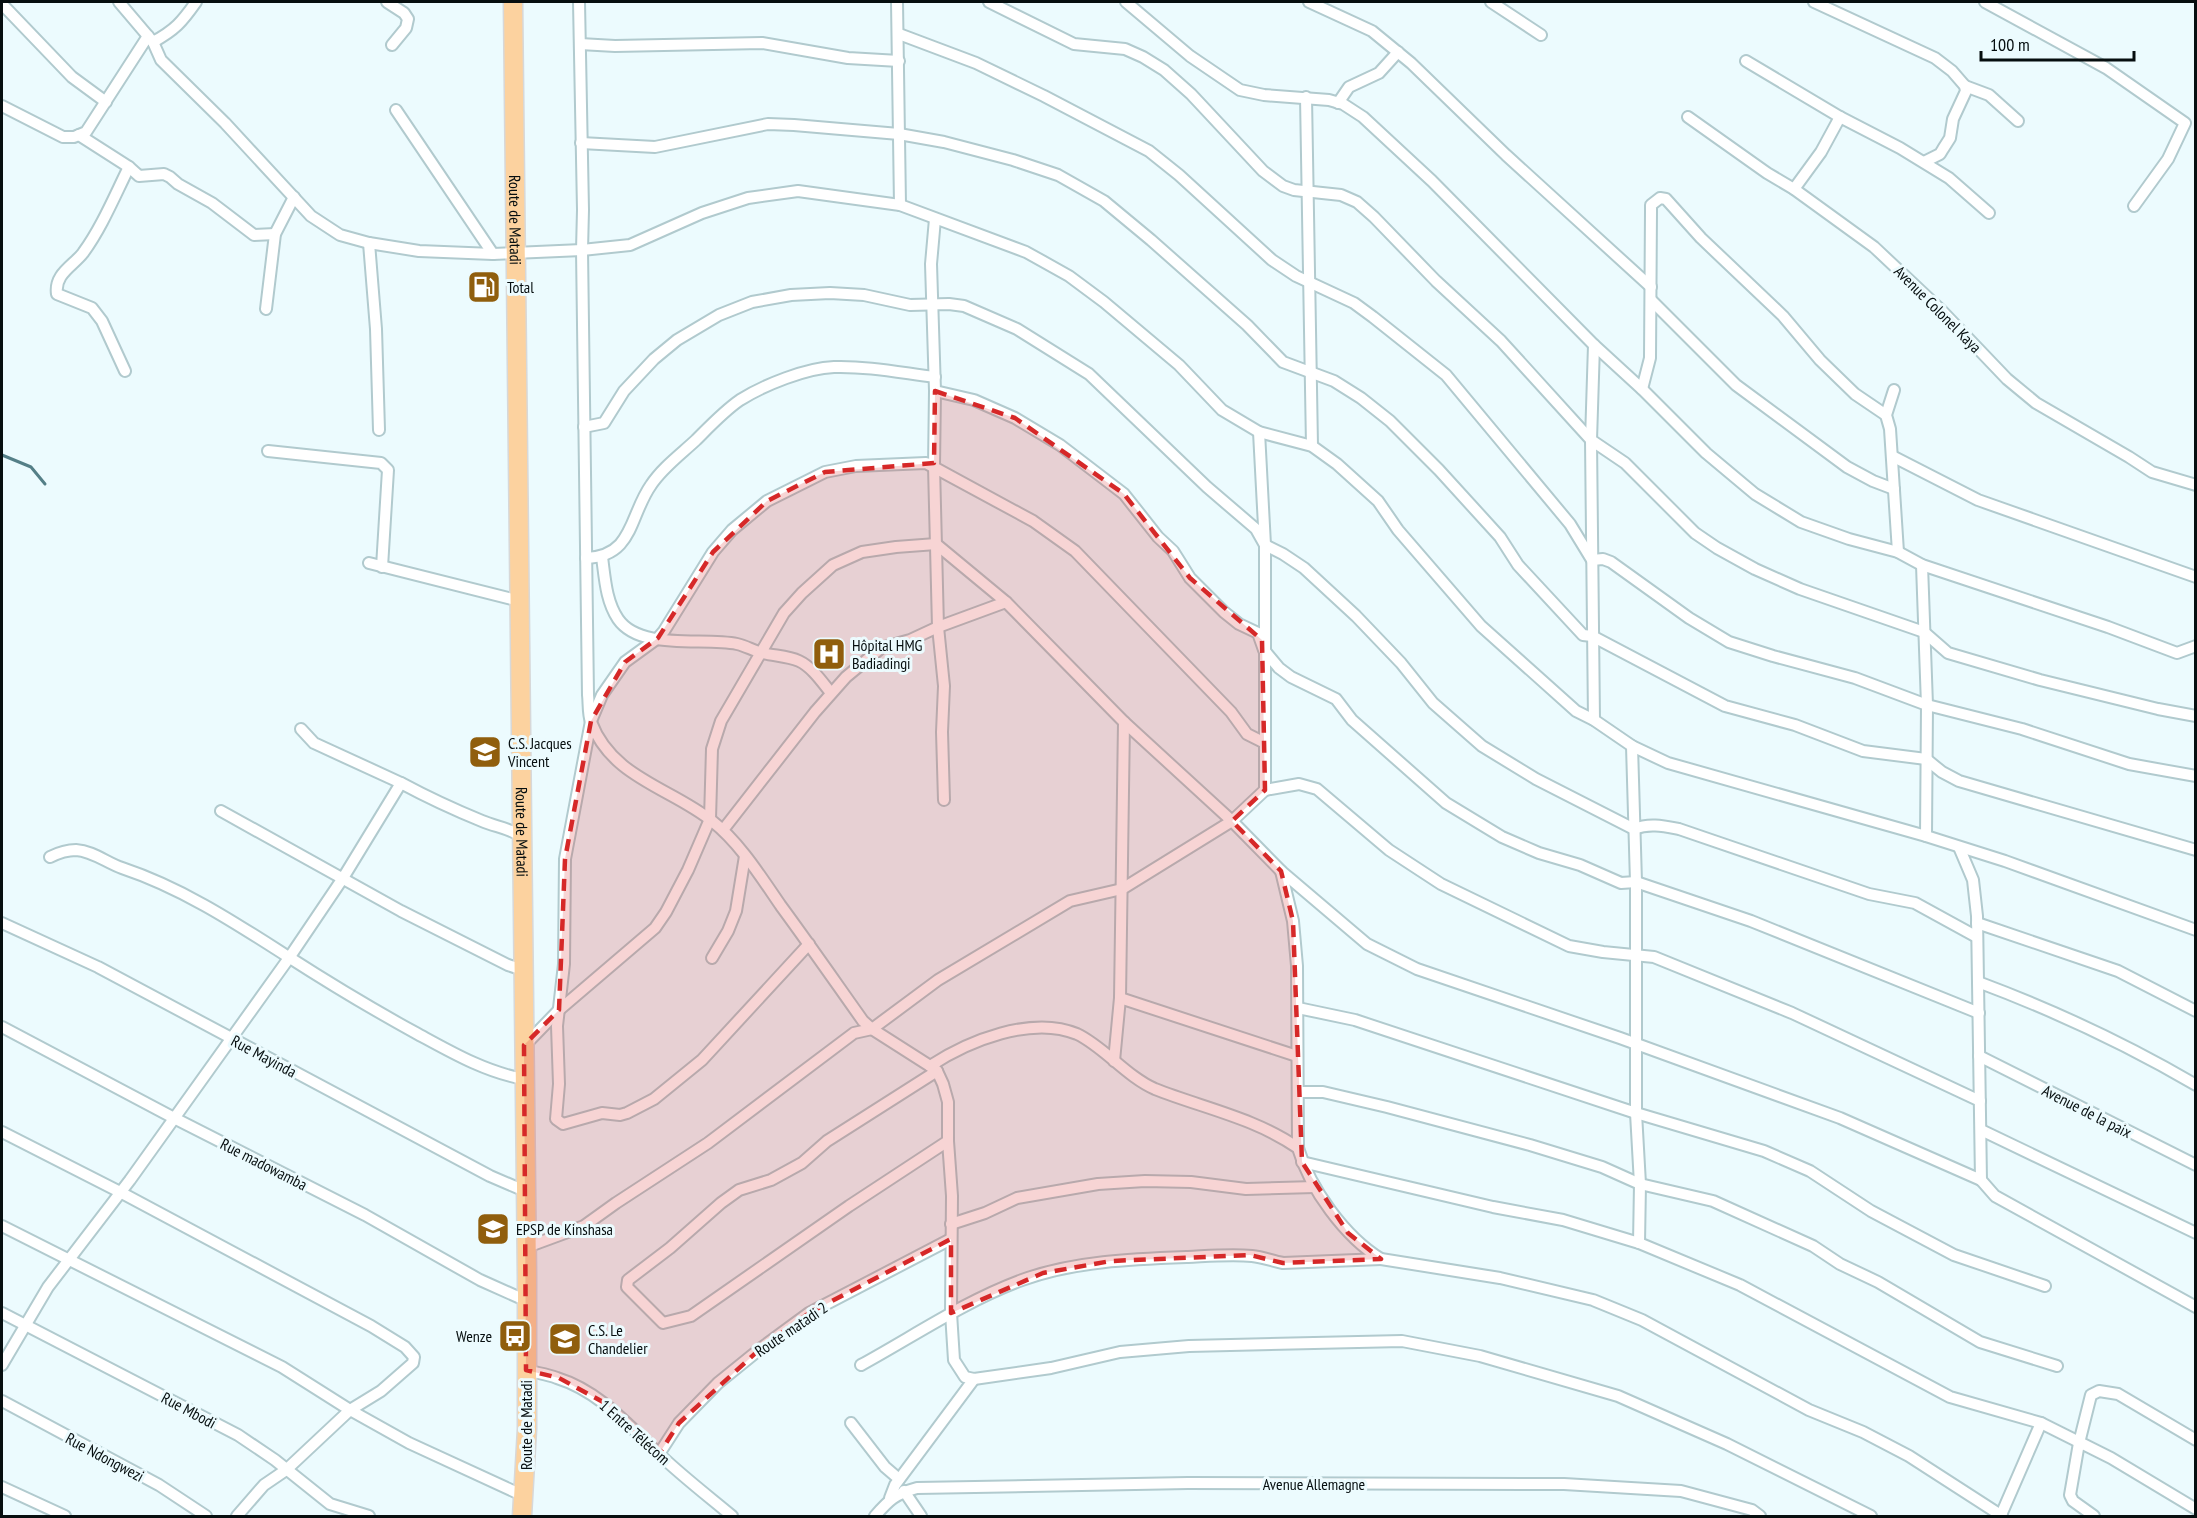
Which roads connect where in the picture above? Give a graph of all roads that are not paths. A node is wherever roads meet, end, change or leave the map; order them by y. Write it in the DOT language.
graph roads {
  1 [pos="119,2"];
  2 [pos="196,2"];
  3 [pos="387,2"];
  4 [pos="513,2"];
  5 [pos="579,2"];
  6 [pos="897,2"];
  7 [pos="989,2"];
  8 [pos="1126,2"];
  9 [pos="1309,2"];
  10 [pos="1491,2"];
  11 [pos="1814,2"];
  12 [pos="1985,2"];
  13 [pos="2,4"];
  14 [pos="899,34"];
  15 [pos="1541,35"];
  16 [pos="151,39"];
  17 [pos="580,44"];
  18 [pos="392,45"];
  19 [pos="1398,52"];
  20 [pos="899,61"];
  21 [pos="1746,61"];
  22 [pos="1965,86"];
  23 [pos="1306,97"];
  24 [pos="106,102"];
  25 [pos="1338,103"];
  26 [pos="2,106"];
  27 [pos="396,110"];
  28 [pos="1688,117"];
  29 [pos="1840,117"];
  30 [pos="2018,121"];
  31 [pos="899,134"];
  32 [pos="79,135"];
  33 [pos="581,143"];
  34 [pos="1924,162"];
  35 [pos="129,167"];
  36 [pos="1794,189"];
  37 [pos="1308,192"];
  38 [pos="294,197"];
  39 [pos="900,205"];
  40 [pos="2134,206"];
  41 [pos="1989,213"];
  42 [pos="935,219"];
  43 [pos="275,234"];
  44 [pos="369,243"];
  45 [pos="582,250"];
  46 [pos="515,252"];
  47 [pos="493,254"];
  48 [pos="1309,281"];
  49 [pos="1651,287"];
  50 [pos="1651,300"];
  51 [pos="934,304"];
  52 [pos="266,309"];
  53 [pos="1594,345"];
  54 [pos="125,371"];
  55 [pos="1311,374"];
  56 [pos="935,377"];
  57 [pos="1642,389"];
  58 [pos="1894,390"];
  59 [pos="935,391"];
  60 [pos="1886,415"];
  61 [pos="584,427"];
  62 [pos="378,430"];
  63 [pos="1259,432"];
  64 [pos="1591,440"];
  65 [pos="1312,446"];
  66 [pos="268,451"];
  67 [pos="1892,456"];
  68 [pos="934,466"];
  69 [pos="2196,485"];
  70 [pos="1894,489"];
  71 [pos="936,544"];
  72 [pos="1265,545"];
  73 [pos="1898,552"];
  74 [pos="602,557"];
  75 [pos="586,558"];
  76 [pos="1592,560"];
  77 [pos="369,563"];
  78 [pos="1922,565"];
  79 [pos="382,567"];
  80 [pos="2196,577"];
  81 [pos="520,601"];
  82 [pos="1006,602"];
  83 [pos="938,627"];
  84 [pos="1924,632"];
  85 [pos="1592,636"];
  86 [pos="658,638"];
  87 [pos="2196,646"];
  88 [pos="1264,650"];
  89 [pos="762,653"];
  90 [pos="831,693"];
  91 [pos="1927,705"];
  92 [pos="2196,716"];
  93 [pos="1594,720"];
  94 [pos="591,721"];
  95 [pos="1124,722"];
  96 [pos="301,729"];
  97 [pos="1266,743"];
  98 [pos="1632,746"];
  99 [pos="1926,759"];
  100 [pos="2196,776"];
  101 [pos="401,783"];
  102 [pos="1265,790"];
  103 [pos="944,800"];
  104 [pos="221,811"];
  105 [pos="710,819"];
  106 [pos="1232,821"];
  107 [pos="1634,829"];
  108 [pos="723,830"];
  109 [pos="1926,836"];
  110 [pos="522,837"];
  111 [pos="1959,847"];
  112 [pos="2196,850"];
  113 [pos="745,856"];
  114 [pos="50,857"];
  115 [pos="1281,871"];
  116 [pos="343,878"];
  117 [pos="1636,882"];
  118 [pos="1122,889"];
  119 [pos="2,922"];
  120 [pos="1977,923"];
  121 [pos="2196,930"];
  122 [pos="1977,937"];
  123 [pos="809,944"];
  124 [pos="1637,955"];
  125 [pos="289,958"];
  126 [pos="712,958"];
  127 [pos="524,970"];
  128 [pos="1978,982"];
  129 [pos="1120,998"];
  130 [pos="1298,1008"];
  131 [pos="559,1010"];
  132 [pos="2196,1011"];
  133 [pos="1978,1013"];
  134 [pos="2,1026"];
  135 [pos="872,1029"];
  136 [pos="231,1039"];
  137 [pos="524,1045"];
  138 [pos="1637,1046"];
  139 [pos="1297,1056"];
  140 [pos="1979,1056"];
  141 [pos="1113,1061"];
  142 [pos="934,1068"];
  143 [pos="524,1079"];
  144 [pos="2196,1085"];
  145 [pos="1298,1092"];
  146 [pos="1980,1101"];
  147 [pos="1636,1113"];
  148 [pos="174,1119"];
  149 [pos="1981,1130"];
  150 [pos="2,1132"];
  151 [pos="948,1141"];
  152 [pos="1298,1148"];
  153 [pos="1302,1162"];
  154 [pos="2196,1165"];
  155 [pos="1981,1180"];
  156 [pos="1640,1184"];
  157 [pos="1315,1187"];
  158 [pos="525,1191"];
  159 [pos="120,1192"];
  160 [pos="951,1224"];
  161 [pos="2,1226"];
  162 [pos="2196,1233"];
  163 [pos="951,1239"];
  164 [pos="1639,1243"];
  165 [pos="527,1247"];
  166 [pos="1381,1259"];
  167 [pos="69,1260"];
  168 [pos="2045,1286"];
  169 [pos="527,1301"];
  170 [pos="2196,1306"];
  171 [pos="951,1312"];
  172 [pos="2,1314"];
  173 [pos="26,1325"];
  174 [pos="2,1365"];
  175 [pos="861,1365"];
  176 [pos="2057,1366"];
  177 [pos="526,1370"];
  178 [pos="974,1379"];
  179 [pos="2,1401"];
  180 [pos="350,1410"];
  181 [pos="851,1423"];
  182 [pos="2041,1423"];
  183 [pos="2196,1440"];
  184 [pos="2079,1443"];
  185 [pos="659,1454"];
  186 [pos="286,1470"];
  187 [pos="899,1479"];
  188 [pos="2,1487"];
  189 [pos="904,1491"];
  190 [pos="524,1496"];
  191 [pos="890,1498"];
  192 [pos="2196,1509"];
  193 [pos="66,1516"];
  194 [pos="206,1516"];
  195 [pos="237,1516"];
  196 [pos="369,1516"];
  197 [pos="522,1516"];
  198 [pos="732,1516"];
  199 [pos="875,1516"];
  200 [pos="921,1516"];
  201 [pos="1760,1516"];
  202 [pos="1871,1516"];
  203 [pos="2002,1516"];
  204 [pos="2094,1516"];
  1 -- 16 [label="street"];
  2 -- 16 [label="street"];
  3 -- 18 [label="street"];
  4 -- 46 [label="highway, Route de Matadi"];
  5 -- 17 [label="street"];
  6 -- 14 [label="street"];
  7 -- 37 [label="street"];
  8 -- 23 [label="street"];
  9 -- 19 [label="street"];
  10 -- 15 [label="street"];
  11 -- 22 [label="street"];
  12 -- 40 [label="street"];
  13 -- 24 [label="street"];
  14 -- 20 [label="street"];
  14 -- 48 [label="street"];
  16 -- 24 [label="street"];
  16 -- 38 [label="street"];
  17 -- 20 [label="street"];
  17 -- 33 [label="street"];
  19 -- 25 [label="street"];
  19 -- 49 [label="street"];
  20 -- 31 [label="street"];
  21 -- 29 [label="street"];
  22 -- 30 [label="street"];
  22 -- 34 [label="street"];
  23 -- 25 [label="street"];
  23 -- 37 [label="street"];
  24 -- 32 [label="street"];
  25 -- 53 [label="street"];
  26 -- 32 [label="street"];
  27 -- 47 [label="street"];
  28 -- 36 [label="street, Avenue Colonel Kaya"];
  29 -- 34 [label="street"];
  29 -- 36 [label="street"];
  31 -- 33 [label="street"];
  31 -- 39 [label="street"];
  31 -- 55 [label="street"];
  32 -- 35 [label="street"];
  33 -- 45 [label="street"];
  34 -- 41 [label="street"];
  35 -- 43 [label="street"];
  35 -- 54 [label="street"];
  36 -- 69 [label="street, Avenue Colonel Kaya"];
  37 -- 48 [label="street"];
  37 -- 64 [label="street"];
  38 -- 43 [label="street"];
  38 -- 44 [label="street"];
  39 -- 42 [label="street"];
  39 -- 45 [label="street"];
  42 -- 51 [label="street"];
  42 -- 63 [label="street"];
  43 -- 52 [label="street"];
  44 -- 47 [label="street"];
  44 -- 62 [label="street"];
  45 -- 46 [label="street"];
  45 -- 61 [label="street"];
  46 -- 47 [label="street"];
  46 -- 81 [label="highway, Route de Matadi"];
  48 -- 55 [label="street"];
  48 -- 76 [label="street"];
  49 -- 50 [label="street"];
  49 -- 60 [label="street"];
  50 -- 57 [label="street"];
  50 -- 70 [label="street"];
  51 -- 56 [label="street"];
  51 -- 61 [label="street"];
  51 -- 72 [label="street"];
  53 -- 57 [label="street"];
  53 -- 64 [label="street"];
  55 -- 65 [label="street"];
  55 -- 85 [label="street"];
  56 -- 59 [label="street"];
  56 -- 74 [label="street"];
  57 -- 73 [label="street"];
  58 -- 60 [label="street"];
  59 -- 68 [label="street"];
  59 -- 88 [label="street"];
  60 -- 67 [label="street"];
  61 -- 75 [label="street"];
  63 -- 65 [label="street"];
  63 -- 72 [label="street"];
  64 -- 76 [label="street"];
  64 -- 84 [label="street"];
  65 -- 93 [label="street"];
  66 -- 79 [label="street"];
  67 -- 70 [label="street"];
  67 -- 80 [label="street"];
  68 -- 71 [label="street"];
  68 -- 86 [label="street"];
  68 -- 97 [label="street"];
  70 -- 73 [label="street"];
  71 -- 82 [label="street"];
  71 -- 83 [label="street"];
  71 -- 89 [label="street"];
  72 -- 88 [label="street"];
  72 -- 107 [label="street"];
  73 -- 78 [label="street"];
  74 -- 75 [label="street"];
  74 -- 86 [label="street"];
  75 -- 94 [label="street"];
  76 -- 85 [label="street"];
  76 -- 91 [label="street"];
  77 -- 79 [label="street"];
  78 -- 84 [label="street"];
  78 -- 87 [label="street"];
  79 -- 81 [label="street"];
  81 -- 110 [label="highway, Route de Matadi"];
  82 -- 83 [label="street"];
  82 -- 95 [label="street"];
  83 -- 90 [label="street"];
  83 -- 103 [label="street"];
  84 -- 91 [label="street"];
  84 -- 92 [label="street"];
  85 -- 93 [label="street"];
  85 -- 99 [label="street"];
  86 -- 89 [label="street"];
  86 -- 94 [label="street"];
  88 -- 97 [label="street"];
  88 -- 117 [label="street"];
  89 -- 90 [label="street"];
  89 -- 105 [label="street"];
  90 -- 108 [label="street"];
  91 -- 99 [label="street"];
  91 -- 100 [label="street"];
  93 -- 98 [label="street"];
  94 -- 105 [label="street"];
  94 -- 131 [label="street"];
  95 -- 106 [label="street"];
  95 -- 118 [label="street"];
  96 -- 101 [label="street"];
  97 -- 102 [label="street"];
  98 -- 107 [label="street"];
  98 -- 109 [label="street"];
  99 -- 109 [label="street"];
  99 -- 112 [label="street"];
  101 -- 110 [label="street"];
  101 -- 116 [label="street"];
  102 -- 106 [label="street"];
  102 -- 124 [label="street"];
  104 -- 116 [label="street"];
  105 -- 108 [label="street"];
  105 -- 131 [label="street"];
  106 -- 115 [label="street"];
  106 -- 118 [label="street"];
  107 -- 117 [label="street"];
  107 -- 122 [label="street"];
  108 -- 113 [label="street"];
  109 -- 111 [label="street"];
  110 -- 127 [label="highway, Route de Matadi"];
  111 -- 120 [label="street"];
  111 -- 121 [label="street"];
  113 -- 123 [label="street"];
  113 -- 126 [label="street"];
  114 -- 125 [label="street"];
  115 -- 130 [label="street"];
  115 -- 138 [label="street"];
  116 -- 125 [label="street"];
  116 -- 127 [label="street"];
  117 -- 124 [label="street"];
  117 -- 133 [label="street"];
  118 -- 129 [label="street"];
  118 -- 135 [label="street"];
  119 -- 136 [label="street, Rue Mayinda"];
  120 -- 122 [label="street"];
  120 -- 132 [label="street"];
  122 -- 128 [label="street"];
  123 -- 131 [label="street"];
  123 -- 135 [label="street"];
  124 -- 138 [label="street"];
  124 -- 146 [label="street"];
  125 -- 136 [label="street"];
  125 -- 143 [label="street"];
  127 -- 137 [label="highway, Route de Matadi"];
  128 -- 133 [label="street"];
  128 -- 144 [label="street"];
  129 -- 139 [label="street"];
  129 -- 141 [label="street"];
  130 -- 139 [label="street"];
  130 -- 147 [label="street"];
  131 -- 137 [label="street"];
  133 -- 140 [label="street"];
  134 -- 148 [label="street, Rue madowamba"];
  135 -- 142 [label="street"];
  135 -- 165 [label="street"];
  136 -- 148 [label="street"];
  136 -- 158 [label="street, Rue Mayinda"];
  137 -- 143 [label="highway, Route de Matadi"];
  138 -- 147 [label="street"];
  138 -- 155 [label="street"];
  139 -- 145 [label="street"];
  140 -- 146 [label="street"];
  140 -- 154 [label="street, Avenue de la paix"];
  141 -- 142 [label="street"];
  141 -- 152 [label="street"];
  142 -- 151 [label="street"];
  142 -- 151 [label="street"];
  143 -- 158 [label="highway, Route de Matadi"];
  145 -- 152 [label="street"];
  145 -- 156 [label="street"];
  146 -- 149 [label="street"];
  147 -- 156 [label="street"];
  147 -- 168 [label="street"];
  148 -- 159 [label="street"];
  148 -- 169 [label="street, Rue madowamba"];
  149 -- 155 [label="street"];
  149 -- 162 [label="street"];
  150 -- 159 [label="street"];
  151 -- 160 [label="street"];
  152 -- 153 [label="street"];
  153 -- 157 [label="street"];
  153 -- 164 [label="street"];
  155 -- 170 [label="street"];
  156 -- 164 [label="street"];
  156 -- 176 [label="street"];
  157 -- 160 [label="street"];
  157 -- 166 [label="street"];
  158 -- 165 [label="highway, Route de Matadi"];
  159 -- 167 [label="street"];
  159 -- 180 [label="street"];
  160 -- 163 [label="street"];
  161 -- 167 [label="street"];
  163 -- 171 [label="street"];
  163 -- 185 [label="street, Route matadi 2"];
  164 -- 182 [label="street"];
  165 -- 169 [label="highway, Route de Matadi"];
  166 -- 171 [label="street"];
  166 -- 203 [label="street"];
  167 -- 173 [label="street"];
  167 -- 180 [label="street"];
  169 -- 177 [label="highway, Route de Matadi"];
  171 -- 175 [label="street"];
  171 -- 178 [label="street"];
  172 -- 173 [label="street, Rue Mbodi"];
  173 -- 174 [label="street"];
  173 -- 186 [label="street, Rue Mbodi"];
  177 -- 185 [label="street, 1 Entre Télécom"];
  177 -- 190 [label="highway, Route de Matadi"];
  178 -- 187 [label="street"];
  178 -- 202 [label="street"];
  179 -- 194 [label="street, Rue Ndongwezi"];
  180 -- 186 [label="street"];
  180 -- 190 [label="street"];
  181 -- 187 [label="street"];
  182 -- 184 [label="street"];
  182 -- 203 [label="street"];
  183 -- 184 [label="street"];
  184 -- 192 [label="street"];
  184 -- 204 [label="street"];
  185 -- 198 [label="street, 1 Entre Télécom"];
  186 -- 195 [label="street"];
  186 -- 196 [label="street, Rue Mbodi"];
  187 -- 191 [label="street"];
  188 -- 193 [label="street"];
  189 -- 191 [label="street, Avenue Allemagne"];
  189 -- 200 [label="street"];
  189 -- 201 [label="street, Avenue Allemagne"];
  190 -- 197 [label="highway, Route de Matadi"];
  191 -- 199 [label="street, Avenue Allemagne"];
}
